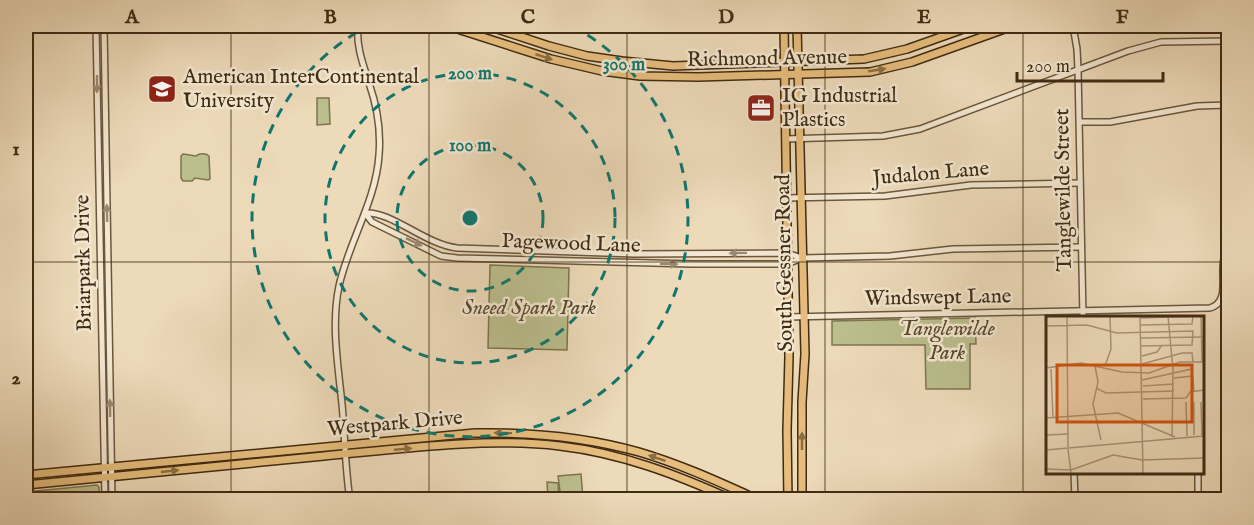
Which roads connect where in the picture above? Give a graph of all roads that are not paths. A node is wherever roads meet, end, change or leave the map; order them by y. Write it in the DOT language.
graph roads {
  1 [pos="96,26"];
  2 [pos="104,26"];
  3 [pos="358,26"];
  4 [pos="448,26"];
  5 [pos="488,26"];
  6 [pos="784,26"];
  7 [pos="797,26"];
  8 [pos="972,26"];
  9 [pos="1013,26"];
  10 [pos="1073,26"];
  11 [pos="523,38"];
  12 [pos="1228,41"];
  13 [pos="925,43"];
  14 [pos="521,50"];
  15 [pos="930,56"];
  16 [pos="798,61"];
  17 [pos="784,62"];
  18 [pos="702,65"];
  19 [pos="1078,69"];
  20 [pos="784,75"];
  21 [pos="798,75"];
  22 [pos="698,77"];
  23 [pos="1228,105"];
  24 [pos="1080,122"];
  25 [pos="785,139"];
  26 [pos="800,139"];
  27 [pos="1080,183"];
  28 [pos="785,198"];
  29 [pos="800,198"];
  30 [pos="365,213"];
  31 [pos="1081,247"];
  32 [pos="1228,250"];
  33 [pos="787,253"];
  34 [pos="802,258"];
  35 [pos="787,264"];
  36 [pos="1196,309"];
  37 [pos="1082,315"];
  38 [pos="1196,316"];
  39 [pos="788,317"];
  40 [pos="804,317"];
  41 [pos="788,401"];
  42 [pos="802,402"];
  43 [pos="344,445"];
  44 [pos="267,452"];
  45 [pos="639,452"];
  46 [pos="344,454"];
  47 [pos="268,462"];
  48 [pos="637,462"];
  49 [pos="107,467"];
  50 [pos="1074,474"];
  51 [pos="1198,474"];
  52 [pos="26,475"];
  53 [pos="108,477"];
  54 [pos="711,479"];
  55 [pos="26,485"];
  56 [pos="708,488"];
  57 [pos="105,500"];
  58 [pos="112,500"];
  59 [pos="350,500"];
  60 [pos="733,500"];
  61 [pos="759,500"];
  62 [pos="788,500"];
  63 [pos="802,500"];
  64 [pos="1075,500"];
  65 [pos="1198,500"];
  1 -- 49 [label="street, Briarpark Drive, one-way"];
  49 -- 2 [label="street, Briarpark Drive, one-way"];
  3 -- 30 [label="street"];
  4 -- 14 [label="main road, Richmond Avenue"];
  5 -- 11 [label="main road, Richmond Avenue"];
  6 -- 17 [label="main road, South Gessner Road"];
  7 -- 16 [label="main road, South Gessner Road"];
  8 -- 13 [label="main road, Richmond Avenue"];
  9 -- 15 [label="main road, Richmond Avenue"];
  10 -- 19 [label="street, Tanglewilde Street"];
  11 -- 14 [label="main road"];
  11 -- 18 [label="main road, Richmond Avenue"];
  12 -- 19 [label="street"];
  13 -- 15 [label="main road"];
  13 -- 16 [label="main road, Richmond Avenue"];
  14 -- 22 [label="main road, Richmond Avenue, one-way"];
  21 -- 15 [label="main road, Richmond Avenue, one-way"];
  16 -- 17 [label="main road, Richmond Avenue"];
  16 -- 21 [label="main road, South Gessner Road"];
  17 -- 18 [label="main road, Richmond Avenue"];
  17 -- 20 [label="main road, South Gessner Road"];
  18 -- 22 [label="main road"];
  19 -- 24 [label="street, Tanglewilde Street"];
  19 -- 26 [label="street"];
  20 -- 21 [label="main road, Richmond Avenue"];
  20 -- 22 [label="main road, Richmond Avenue"];
  20 -- 25 [label="main road, South Gessner Road"];
  21 -- 26 [label="main road, South Gessner Road"];
  23 -- 24 [label="street"];
  24 -- 27 [label="street, Tanglewilde Street"];
  25 -- 26 [label="street"];
  25 -- 28 [label="main road, South Gessner Road"];
  26 -- 29 [label="main road, South Gessner Road"];
  27 -- 29 [label="street, Judalon Lane"];
  27 -- 31 [label="street, Tanglewilde Street"];
  28 -- 29 [label="street, Judalon Lane"];
  28 -- 33 [label="main road, South Gessner Road"];
  29 -- 34 [label="main road, South Gessner Road"];
  33 -- 30 [label="street, Pagewood Lane, one-way"];
  30 -- 35 [label="street, Pagewood Lane, one-way"];
  30 -- 43 [label="street"];
  31 -- 34 [label="street, Pagewood Lane"];
  31 -- 37 [label="street, Tanglewilde Street"];
  32 -- 36 [label="street"];
  33 -- 34 [label="street, Pagewood Lane"];
  33 -- 35 [label="main road, South Gessner Road"];
  34 -- 35 [label="street, Pagewood Lane"];
  34 -- 40 [label="main road, South Gessner Road"];
  35 -- 39 [label="main road, South Gessner Road"];
  36 -- 37 [label="street, Windswept Lane"];
  36 -- 38 [label="street"];
  37 -- 40 [label="street, Windswept Lane"];
  39 -- 40 [label="street, Windswept Lane"];
  39 -- 41 [label="main road, South Gessner Road"];
  40 -- 42 [label="main road, South Gessner Road"];
  41 -- 42 [label="main road"];
  41 -- 62 [label="main road, South Gessner Road"];
  63 -- 42 [label="main road, South Gessner Road, one-way"];
  43 -- 44 [label="main road, Westpark Drive"];
  45 -- 43 [label="main road, Westpark Drive, one-way"];
  43 -- 46 [label="street"];
  44 -- 47 [label="main road"];
  44 -- 49 [label="main road, Westpark Drive"];
  45 -- 48 [label="main road"];
  54 -- 45 [label="main road, Westpark Drive, one-way"];
  46 -- 47 [label="main road, Westpark Drive"];
  46 -- 48 [label="main road, Westpark Drive, one-way"];
  46 -- 59 [label="street"];
  53 -- 47 [label="main road, Westpark Drive, one-way"];
  48 -- 56 [label="main road, Westpark Drive"];
  49 -- 52 [label="main road, Westpark Drive"];
  49 -- 53 [label="street, Briarpark Drive"];
  50 -- 64 [label="street"];
  51 -- 65 [label="street"];
  53 -- 55 [label="main road, Westpark Drive"];
  53 -- 57 [label="street, Briarpark Drive"];
  53 -- 58 [label="street, Briarpark Drive"];
  54 -- 56 [label="main road"];
  54 -- 61 [label="main road, Westpark Drive"];
  56 -- 60 [label="main road, Westpark Drive"];
}
